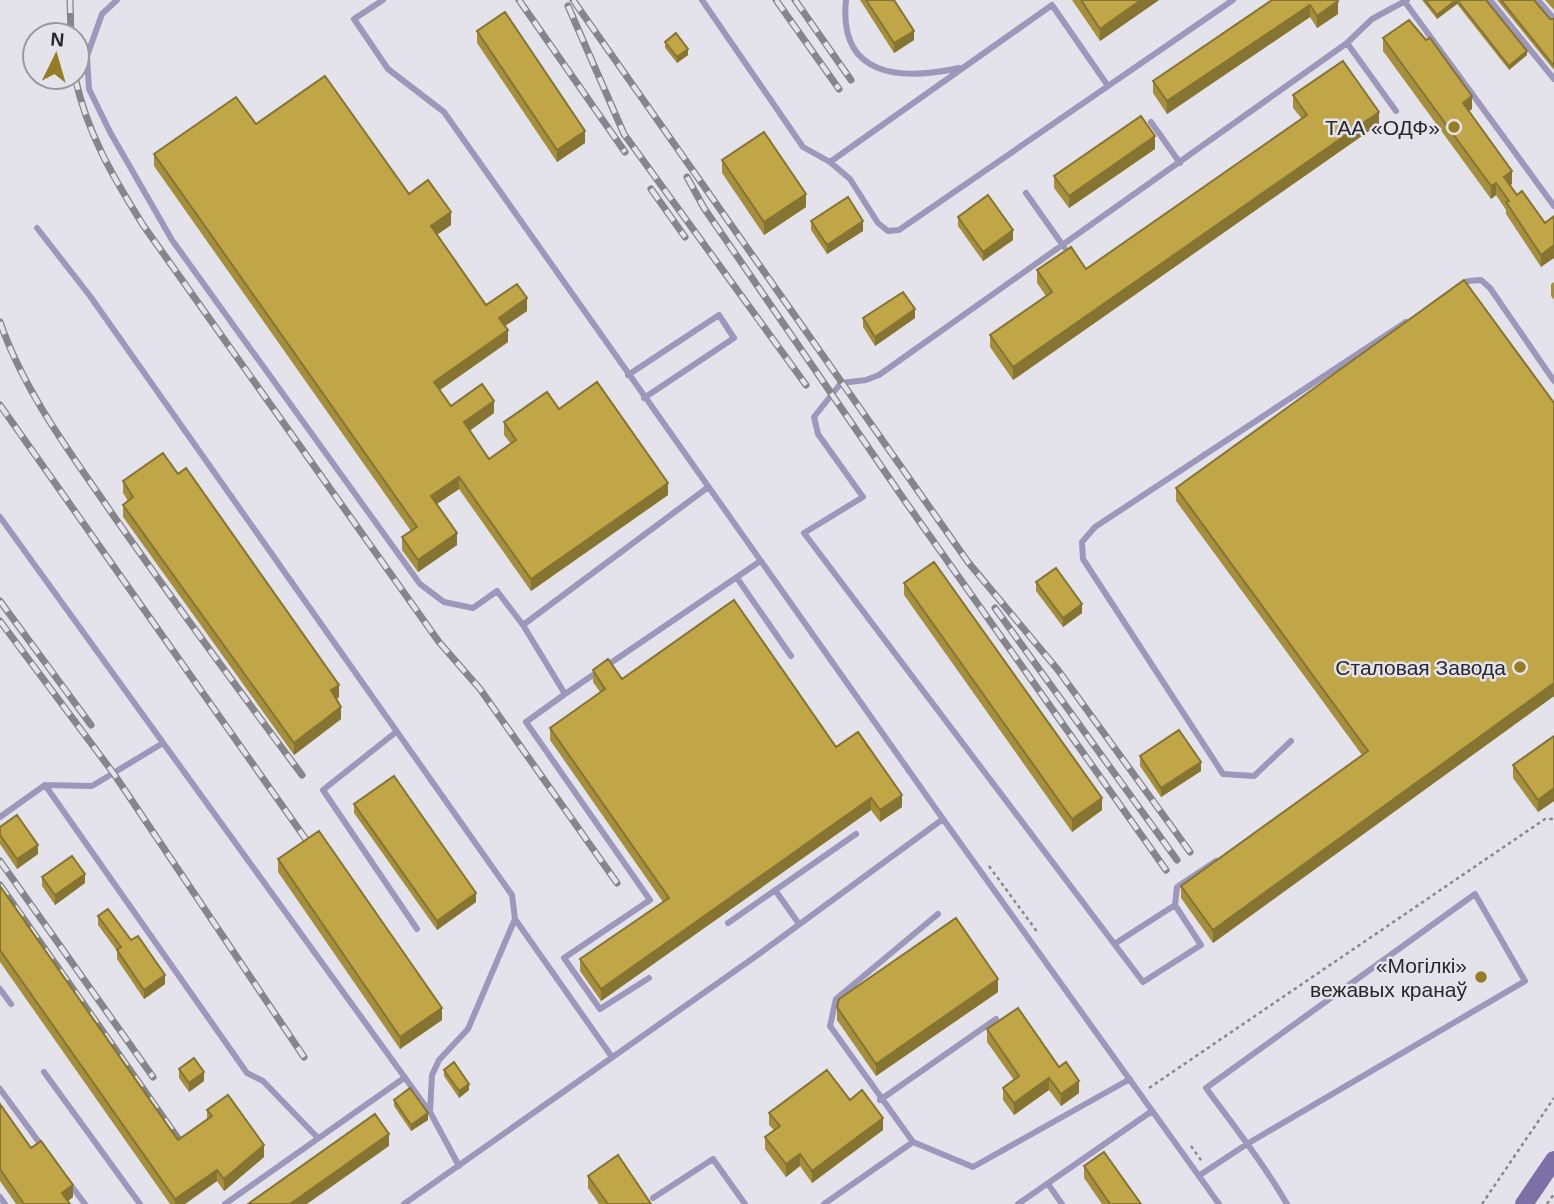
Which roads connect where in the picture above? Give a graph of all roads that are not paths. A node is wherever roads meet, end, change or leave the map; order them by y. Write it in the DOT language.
graph roads {
  1 [pos="117,0"];
  2 [pos="383,0"];
  3 [pos="702,0"];
  4 [pos="846,0"];
  5 [pos="1233,0"];
  6 [pos="1392,0"];
  7 [pos="1490,0"];
  8 [pos="1538,0"];
  9 [pos="1406,1"];
  10 [pos="1050,3"];
  11 [pos="1397,7"];
  12 [pos="1554,19"];
  13 [pos="1347,43"];
  14 [pos="964,67"];
  15 [pos="1554,79"];
  16 [pos="1108,86"];
  17 [pos="1396,111"];
  18 [pos="1151,122"];
  19 [pos="830,162"];
  20 [pos="1180,163"];
  21 [pos="1026,193"];
  22 [pos="1554,206"];
  23 [pos="37,228"];
  24 [pos="1064,247"];
  25 [pos="1457,289"];
  26 [pos="1410,319"];
  27 [pos="628,375"];
  28 [pos="1554,381"];
  29 [pos="644,398"];
  30 [pos="707,488"];
  31 [pos="0,517"];
  32 [pos="759,562"];
  33 [pos="737,578"];
  34 [pos="523,625"];
  35 [pos="791,656"];
  36 [pos="565,694"];
  37 [pos="396,732"];
  38 [pos="1291,741"];
  39 [pos="163,743"];
  40 [pos="45,785"];
  41 [pos="2,813"];
  42 [pos="943,819"];
  43 [pos="856,834"];
  44 [pos="1220,858"];
  45 [pos="775,890"];
  46 [pos="1175,905"];
  47 [pos="938,914"];
  48 [pos="515,919"];
  49 [pos="728,923"];
  50 [pos="799,924"];
  51 [pos="417,929"];
  52 [pos="1116,943"];
  53 [pos="649,978"];
  54 [pos="0,989"];
  55 [pos="10,1004"];
  56 [pos="996,1019"];
  57 [pos="612,1057"];
  58 [pos="44,1072"];
  59 [pos="404,1077"];
  60 [pos="1130,1079"];
  61 [pos="0,1089"];
  62 [pos="880,1100"];
  63 [pos="1152,1111"];
  64 [pos="430,1112"];
  65 [pos="318,1138"];
  66 [pos="913,1142"];
  67 [pos="1248,1144"];
  68 [pos="46,1152"];
  69 [pos="1554,1160"];
  70 [pos="458,1166"];
  71 [pos="61,1173"];
  72 [pos="1200,1175"];
  73 [pos="1048,1184"];
  74 [pos="0,1197"];
  75 [pos="653,1198"];
  76 [pos="5,1204"];
  77 [pos="85,1204"];
  78 [pos="140,1204"];
  79 [pos="225,1204"];
  80 [pos="404,1204"];
  81 [pos="745,1204"];
  82 [pos="824,1204"];
  83 [pos="1018,1204"];
  84 [pos="1062,1204"];
  85 [pos="1219,1204"];
  86 [pos="1287,1204"];
  87 [pos="1524,1204"];
  1 -- 34 [label="lane"];
  2 -- 27 [label="lane"];
  3 -- 19 [label="lane"];
  4 -- 14 [label="lane"];
  5 -- 16 [label="lane"];
  6 -- 11 [label="lane"];
  7 -- 15 [label="lane"];
  8 -- 12 [label="lane"];
  9 -- 11 [label="lane"];
  9 -- 22 [label="lane"];
  10 -- 14 [label="lane"];
  10 -- 16 [label="lane"];
  11 -- 13 [label="lane"];
  13 -- 17 [label="lane"];
  13 -- 20 [label="lane"];
  14 -- 19 [label="lane"];
  16 -- 19 [label="lane"];
  18 -- 20 [label="lane"];
  20 -- 24 [label="lane"];
  21 -- 24 [label="lane"];
  23 -- 37 [label="lane"];
  24 -- 52 [label="lane"];
  25 -- 28 [label="lane"];
  26 -- 38 [label="lane"];
  27 -- 29 [label="lane"];
  27 -- 29 [label="lane"];
  29 -- 30 [label="lane"];
  30 -- 32 [label="lane"];
  30 -- 34 [label="lane"];
  31 -- 39 [label="lane"];
  32 -- 33 [label="lane"];
  32 -- 42 [label="lane"];
  33 -- 35 [label="lane"];
  33 -- 36 [label="lane"];
  34 -- 36 [label="lane"];
  36 -- 53 [label="lane"];
  37 -- 48 [label="lane"];
  37 -- 51 [label="lane"];
  39 -- 40 [label="lane"];
  39 -- 59 [label="lane"];
  40 -- 41 [label="lane"];
  40 -- 65 [label="lane"];
  42 -- 50 [label="lane"];
  42 -- 60 [label="lane"];
  43 -- 45 [label="lane"];
  44 -- 46 [label="lane"];
  45 -- 49 [label="lane"];
  45 -- 50 [label="lane"];
  46 -- 52 [label="lane"];
  46 -- 52 [label="lane"];
  47 -- 62 [label="lane"];
  48 -- 57 [label="lane"];
  48 -- 64 [label="lane"];
  50 -- 57 [label="lane"];
  54 -- 55 [label="lane"];
  56 -- 62 [label="lane"];
  57 -- 70 [label="lane"];
  58 -- 78 [label="lane"];
  59 -- 64 [label="lane"];
  59 -- 65 [label="lane"];
  60 -- 63 [label="lane"];
  60 -- 66 [label="lane"];
  61 -- 68 [label="lane"];
  62 -- 66 [label="lane"];
  63 -- 72 [label="lane"];
  63 -- 73 [label="lane"];
  64 -- 70 [label="lane"];
  65 -- 79 [label="lane"];
  66 -- 82 [label="lane"];
  67 -- 67 [label="lane"];
  67 -- 72 [label="lane"];
  67 -- 86 [label="lane"];
  69 -- 87 [label="main road"];
  70 -- 80 [label="lane"];
  71 -- 77 [label="lane"];
  72 -- 85 [label="lane"];
  73 -- 83 [label="lane"];
  73 -- 84 [label="lane"];
  74 -- 76 [label="lane"];
  75 -- 81 [label="lane"];
}
